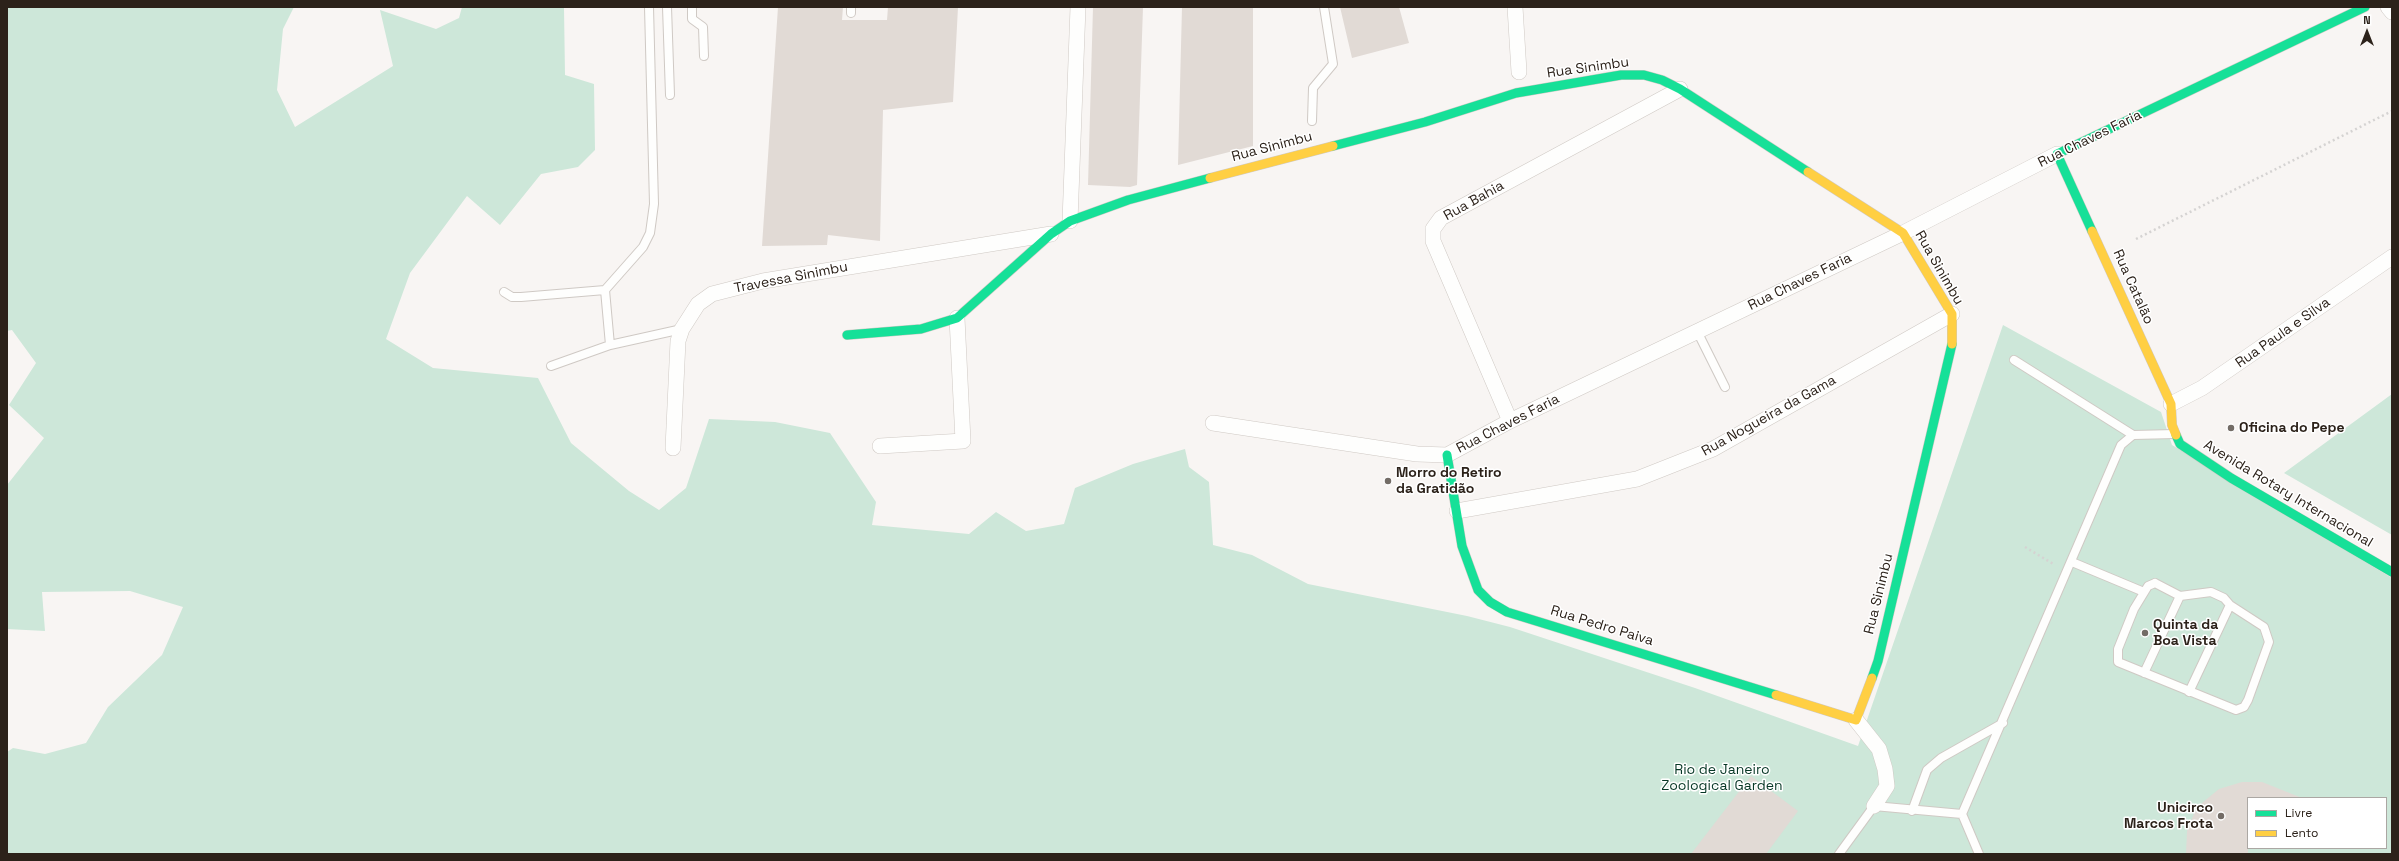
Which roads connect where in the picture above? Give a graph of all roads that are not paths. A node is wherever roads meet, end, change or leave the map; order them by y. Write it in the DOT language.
graph roads {
  1 [pos="649,7"];
  2 [pos="667,7"];
  3 [pos="692,7"];
  4 [pos="1078,7"];
  5 [pos="1324,7"];
  6 [pos="1515,7"];
  7 [pos="2365,7"];
  8 [pos="2388,7"];
  9 [pos="2392,12"];
  10 [pos="704,56"];
  11 [pos="1519,72"];
  12 [pos="1680,89"];
  13 [pos="670,95"];
  14 [pos="1312,121"];
  15 [pos="2057,154"];
  16 [pos="1070,221"];
  17 [pos="1903,233"];
  18 [pos="1051,234"];
  19 [pos="2392,256"];
  20 [pos="605,290"];
  21 [pos="504,292"];
  22 [pos="1952,314"];
  23 [pos="957,318"];
  24 [pos="682,329"];
  25 [pos="1697,331"];
  26 [pos="847,335"];
  27 [pos="610,345"];
  28 [pos="2014,360"];
  29 [pos="551,366"];
  30 [pos="1725,387"];
  31 [pos="2171,404"];
  32 [pos="1510,421"];
  33 [pos="1213,423"];
  34 [pos="2133,434"];
  35 [pos="2175,434"];
  36 [pos="880,446"];
  37 [pos="673,448"];
  38 [pos="1447,455"];
  39 [pos="1457,511"];
  40 [pos="2072,562"];
  41 [pos="2392,572"];
  42 [pos="2144,592"];
  43 [pos="2180,596"];
  44 [pos="2230,605"];
  45 [pos="2144,673"];
  46 [pos="2189,692"];
  47 [pos="1856,720"];
  48 [pos="2003,723"];
  49 [pos="1874,806"];
  50 [pos="1912,811"];
  51 [pos="1962,814"];
  52 [pos="1839,854"];
  53 [pos="1979,854"];
  1 -- 20 [label="lane"];
  2 -- 13 [label="lane"];
  3 -- 10 [label="lane"];
  4 -- 16 [label="street"];
  5 -- 14 [label="lane"];
  6 -- 11 [label="street"];
  7 -- 15 [label="street, Rua Chaves Faria"];
  8 -- 9 [label="street"];
  12 -- 16 [label="street, Rua Sinimbu"];
  12 -- 17 [label="street, Rua Sinimbu"];
  12 -- 32 [label="street, Rua Bahia"];
  15 -- 17 [label="street, Rua Chaves Faria"];
  15 -- 31 [label="street, Rua Catalão"];
  16 -- 18 [label="street, Rua Sinimbu"];
  17 -- 22 [label="street, Rua Sinimbu"];
  17 -- 25 [label="street, Rua Chaves Faria"];
  18 -- 23 [label="street, Rua Sinimbu"];
  18 -- 24 [label="street, Travessa Sinimbu"];
  19 -- 31 [label="street, Rua Paula e Silva"];
  20 -- 21 [label="lane"];
  20 -- 27 [label="lane"];
  22 -- 39 [label="street, Rua Nogueira da Gama"];
  22 -- 47 [label="street, Rua Sinimbu"];
  23 -- 26 [label="street, Rua Sinimbu"];
  23 -- 36 [label="street"];
  24 -- 27 [label="lane"];
  24 -- 37 [label="street, Travessa Sinimbu"];
  25 -- 30 [label="lane"];
  25 -- 32 [label="street, Rua Chaves Faria"];
  27 -- 29 [label="lane"];
  28 -- 34 [label="lane"];
  31 -- 35 [label="street, Rua Catalão"];
  32 -- 38 [label="street, Rua Chaves Faria"];
  33 -- 38 [label="street, Rua Chaves Faria"];
  34 -- 35 [label="lane"];
  34 -- 40 [label="lane"];
  35 -- 41 [label="street, Avenida Rotary Internacional"];
  38 -- 39 [label="street, Rua Pedro Paiva"];
  39 -- 47 [label="street, Rua Pedro Paiva"];
  40 -- 42 [label="lane"];
  40 -- 48 [label="lane"];
  42 -- 43 [label="lane"];
  42 -- 45 [label="lane"];
  43 -- 44 [label="lane"];
  43 -- 45 [label="lane"];
  44 -- 46 [label="lane"];
  44 -- 46 [label="lane"];
  45 -- 46 [label="lane"];
  47 -- 49 [label="street"];
  48 -- 50 [label="lane"];
  48 -- 51 [label="lane"];
  49 -- 50 [label="lane"];
  49 -- 52 [label="lane"];
  50 -- 51 [label="lane"];
  51 -- 53 [label="lane"];
}
